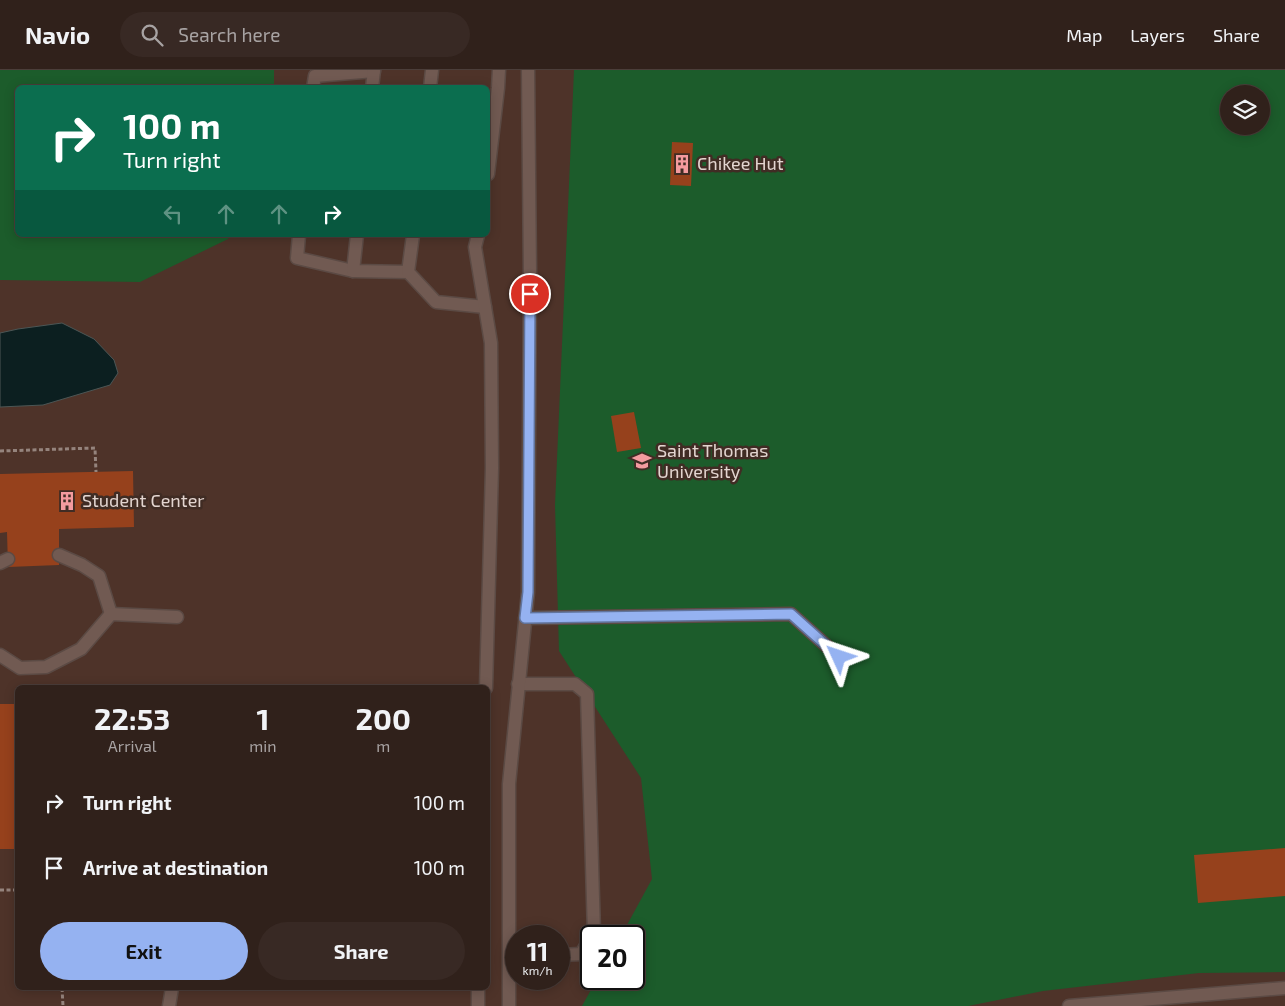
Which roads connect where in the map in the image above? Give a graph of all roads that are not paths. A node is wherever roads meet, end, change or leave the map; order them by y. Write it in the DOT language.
graph roads {
  1 [pos="374,70"];
  2 [pos="432,70"];
  3 [pos="499,70"];
  4 [pos="528,70"];
  5 [pos="313,85"];
  6 [pos="372,85"];
  7 [pos="430,85"];
  8 [pos="490,157"];
  9 [pos="300,237"];
  10 [pos="357,237"];
  11 [pos="413,237"];
  12 [pos="478,237"];
  13 [pos="353,271"];
  14 [pos="408,272"];
  15 [pos="485,307"];
  16 [pos="59,555"];
  17 [pos="111,614"];
  18 [pos="177,617"];
  19 [pos="525,618"];
  20 [pos="0,655"];
  21 [pos="839,657"];
  22 [pos="518,684"];
  23 [pos="486,685"];
  24 [pos="512,925"];
  25 [pos="594,925"];
  26 [pos="1285,988"];
  27 [pos="172,990"];
  28 [pos="478,990"];
  29 [pos="510,990"];
  30 [pos="169,1006"];
  31 [pos="478,1006"];
  32 [pos="509,1006"];
  33 [pos="1069,1006"];
  1 -- 5 [label="street"];
  1 -- 6 [label="street"];
  2 -- 7 [label="street"];
  3 -- 8 [label="street"];
  4 -- 19 [label="street"];
  9 -- 13 [label="street"];
  10 -- 13 [label="street"];
  11 -- 14 [label="street"];
  12 -- 15 [label="street"];
  13 -- 14 [label="street"];
  14 -- 15 [label="street"];
  15 -- 23 [label="street"];
  16 -- 17 [label="street"];
  17 -- 18 [label="street"];
  17 -- 20 [label="street"];
  19 -- 21 [label="street"];
  19 -- 22 [label="street"];
  22 -- 24 [label="street"];
  22 -- 25 [label="street"];
  26 -- 33 [label="street"];
  27 -- 30 [label="street"];
  28 -- 31 [label="street"];
  29 -- 32 [label="street"];
}
